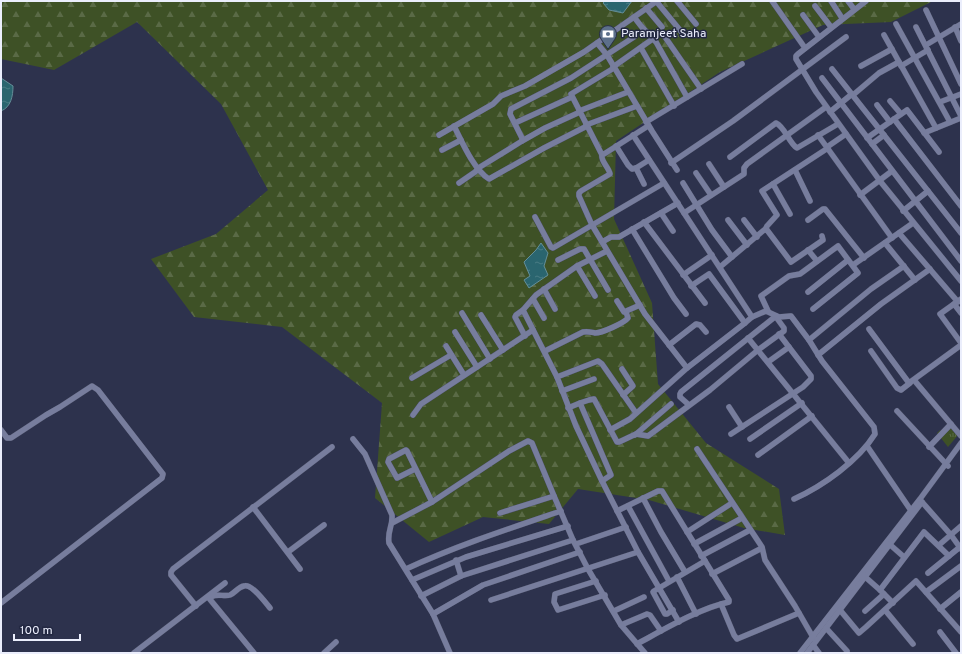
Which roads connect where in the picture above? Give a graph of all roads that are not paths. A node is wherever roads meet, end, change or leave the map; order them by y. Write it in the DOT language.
graph roads {
  1 [pos="656,1"];
  2 [pos="677,1"];
  3 [pos="772,1"];
  4 [pos="831,1"];
  5 [pos="848,1"];
  6 [pos="866,1"];
  7 [pos="815,6"];
  8 [pos="646,8"];
  9 [pos="854,9"];
  10 [pos="926,10"];
  11 [pos="803,15"];
  12 [pos="634,17"];
  13 [pos="842,18"];
  14 [pos="696,24"];
  15 [pos="896,24"];
  16 [pos="961,24"];
  17 [pos="662,27"];
  18 [pos="831,27"];
  19 [pos="916,27"];
  20 [pos="955,27"];
  21 [pos="684,35"];
  22 [pos="884,35"];
  23 [pos="634,37"];
  24 [pos="665,37"];
  25 [pos="819,37"];
  26 [pos="846,37"];
  27 [pos="938,37"];
  28 [pos="654,38"];
  29 [pos="961,41"];
  30 [pos="597,43"];
  31 [pos="641,48"];
  32 [pos="805,48"];
  33 [pos="927,48"];
  34 [pos="892,49"];
  35 [pos="607,55"];
  36 [pos="916,58"];
  37 [pos="742,64"];
  38 [pos="900,64"];
  39 [pos="861,66"];
  40 [pos="613,68"];
  41 [pos="832,69"];
  42 [pos="802,70"];
  43 [pos="822,78"];
  44 [pos="961,84"];
  45 [pos="700,89"];
  46 [pos="628,92"];
  47 [pos="961,94"];
  48 [pos="852,95"];
  49 [pos="572,97"];
  50 [pos="687,97"];
  51 [pos="952,97"];
  52 [pos="890,101"];
  53 [pos="940,102"];
  54 [pos="841,103"];
  55 [pos="877,105"];
  56 [pos="637,106"];
  57 [pos="674,106"];
  58 [pos="826,107"];
  59 [pos="579,112"];
  60 [pos="830,112"];
  61 [pos="901,114"];
  62 [pos="961,117"];
  63 [pos="892,120"];
  64 [pos="950,122"];
  65 [pos="515,124"];
  66 [pos="647,124"];
  67 [pos="838,124"];
  68 [pos="454,126"];
  69 [pos="587,126"];
  70 [pos="936,128"];
  71 [pos="880,130"];
  72 [pos="924,133"];
  73 [pos="846,134"];
  74 [pos="439,135"];
  75 [pos="633,135"];
  76 [pos="818,135"];
  77 [pos="884,135"];
  78 [pos="786,136"];
  79 [pos="867,138"];
  80 [pos="461,140"];
  81 [pos="522,142"];
  82 [pos="872,144"];
  83 [pos="616,146"];
  84 [pos="827,148"];
  85 [pos="442,150"];
  86 [pos="938,152"];
  87 [pos="602,154"];
  88 [pos="730,157"];
  89 [pos="649,160"];
  90 [pos="671,163"];
  91 [pos="709,164"];
  92 [pos="478,168"];
  93 [pos="636,168"];
  94 [pos="677,170"];
  95 [pos="795,170"];
  96 [pos="892,171"];
  97 [pos="696,173"];
  98 [pos="880,180"];
  99 [pos="459,182"];
  100 [pos="664,183"];
  101 [pos="683,183"];
  102 [pos="644,184"];
  103 [pos="773,184"];
  104 [pos="724,187"];
  105 [pos="928,191"];
  106 [pos="711,195"];
  107 [pos="860,195"];
  108 [pos="810,201"];
  109 [pos="915,201"];
  110 [pos="678,203"];
  111 [pos="697,204"];
  112 [pos="961,206"];
  113 [pos="904,211"];
  114 [pos="661,213"];
  115 [pos="684,213"];
  116 [pos="790,214"];
  117 [pos="535,217"];
  118 [pos="728,220"];
  119 [pos="744,220"];
  120 [pos="808,220"];
  121 [pos="644,222"];
  122 [pos="913,223"];
  123 [pos="592,225"];
  124 [pos="632,229"];
  125 [pos="765,230"];
  126 [pos="673,231"];
  127 [pos="899,233"];
  128 [pos="961,233"];
  129 [pos="822,236"];
  130 [pos="757,237"];
  131 [pos="892,238"];
  132 [pos="602,242"];
  133 [pos="885,243"];
  134 [pos="747,245"];
  135 [pos="607,250"];
  136 [pos="808,250"];
  137 [pos="712,255"];
  138 [pos="732,257"];
  139 [pos="864,258"];
  140 [pos="591,259"];
  141 [pos="558,260"];
  142 [pos="848,260"];
  143 [pos="817,261"];
  144 [pos="961,261"];
  145 [pos="853,265"];
  146 [pos="577,266"];
  147 [pos="904,266"];
  148 [pos="720,267"];
  149 [pos="951,268"];
  150 [pos="930,269"];
  151 [pos="683,275"];
  152 [pos="915,280"];
  153 [pos="961,281"];
  154 [pos="691,286"];
  155 [pos="544,289"];
  156 [pos="608,290"];
  157 [pos="808,292"];
  158 [pos="595,296"];
  159 [pos="533,299"];
  160 [pos="617,301"];
  161 [pos="958,302"];
  162 [pos="705,303"];
  163 [pos="640,305"];
  164 [pos="812,309"];
  165 [pos="523,310"];
  166 [pos="555,310"];
  167 [pos="768,311"];
  168 [pos="626,312"];
  169 [pos="462,313"];
  170 [pos="961,313"];
  171 [pos="686,314"];
  172 [pos="481,315"];
  173 [pos="776,316"];
  174 [pos="752,317"];
  175 [pos="544,318"];
  176 [pos="745,323"];
  177 [pos="869,329"];
  178 [pos="533,330"];
  179 [pos="455,332"];
  180 [pos="706,332"];
  181 [pos="779,334"];
  182 [pos="525,336"];
  183 [pos="748,338"];
  184 [pos="809,340"];
  185 [pos="669,345"];
  186 [pos="961,345"];
  187 [pos="446,346"];
  188 [pos="789,347"];
  189 [pos="503,350"];
  190 [pos="758,350"];
  191 [pos="871,351"];
  192 [pos="545,352"];
  193 [pos="451,354"];
  194 [pos="818,355"];
  195 [pos="490,359"];
  196 [pos="768,362"];
  197 [pos="477,367"];
  198 [pos="686,368"];
  199 [pos="622,369"];
  200 [pos="464,375"];
  201 [pos="557,377"];
  202 [pos="412,378"];
  203 [pos="594,379"];
  204 [pos="912,381"];
  205 [pos="562,391"];
  206 [pos="793,393"];
  207 [pos="623,395"];
  208 [pos="580,403"];
  209 [pos="802,403"];
  210 [pos="671,404"];
  211 [pos="689,405"];
  212 [pos="729,407"];
  213 [pos="568,408"];
  214 [pos="898,411"];
  215 [pos="636,413"];
  216 [pos="413,415"];
  217 [pos="812,416"];
  218 [pos="951,424"];
  219 [pos="742,427"];
  220 [pos="1,430"];
  221 [pos="610,430"];
  222 [pos="731,434"];
  223 [pos="635,435"];
  224 [pos="961,436"];
  225 [pos="353,438"];
  226 [pos="750,439"];
  227 [pos="961,443"];
  228 [pos="867,446"];
  229 [pos="332,447"];
  230 [pos="929,447"];
  231 [pos="697,449"];
  232 [pos="961,449"];
  233 [pos="758,455"];
  234 [pos="849,463"];
  235 [pos="947,465"];
  236 [pos="416,469"];
  237 [pos="602,481"];
  238 [pos="554,496"];
  239 [pos="643,498"];
  240 [pos="794,499"];
  241 [pos="432,502"];
  242 [pos="922,502"];
  243 [pos="732,503"];
  244 [pos="253,506"];
  245 [pos="628,506"];
  246 [pos="561,511"];
  247 [pos="617,511"];
  248 [pos="912,512"];
  249 [pos="500,513"];
  250 [pos="742,518"];
  251 [pos="392,523"];
  252 [pos="324,525"];
  253 [pos="568,526"];
  254 [pos="626,527"];
  255 [pos="960,528"];
  256 [pos="750,530"];
  257 [pos="687,532"];
  258 [pos="951,535"];
  259 [pos="575,542"];
  260 [pos="694,544"];
  261 [pos="888,544"];
  262 [pos="939,545"];
  263 [pos="762,548"];
  264 [pos="960,548"];
  265 [pos="288,552"];
  266 [pos="580,552"];
  267 [pos="638,552"];
  268 [pos="949,556"];
  269 [pos="904,557"];
  270 [pos="703,558"];
  271 [pos="456,560"];
  272 [pos="961,566"];
  273 [pos="300,568"];
  274 [pos="588,569"];
  275 [pos="406,570"];
  276 [pos="685,572"];
  277 [pos="928,573"];
  278 [pos="712,574"];
  279 [pos="863,575"];
  280 [pos="461,576"];
  281 [pos="677,577"];
  282 [pos="412,580"];
  283 [pos="596,581"];
  284 [pos="670,581"];
  285 [pos="225,583"];
  286 [pos="659,588"];
  287 [pos="882,592"];
  288 [pos="926,592"];
  289 [pos="961,592"];
  290 [pos="605,595"];
  291 [pos="421,596"];
  292 [pos="644,596"];
  293 [pos="209,598"];
  294 [pos="490,600"];
  295 [pos="1,603"];
  296 [pos="721,604"];
  297 [pos="893,604"];
  298 [pos="196,606"];
  299 [pos="270,608"];
  300 [pos="940,608"];
  301 [pos="840,610"];
  302 [pos="885,610"];
  303 [pos="865,611"];
  304 [pos="614,612"];
  305 [pos="800,613"];
  306 [pos="433,614"];
  307 [pos="696,614"];
  308 [pos="679,622"];
  309 [pos="621,625"];
  310 [pos="826,628"];
  311 [pos="661,631"];
  312 [pos="940,632"];
  313 [pos="961,632"];
  314 [pos="814,641"];
  315 [pos="336,642"];
  316 [pos="637,644"];
  317 [pos="912,644"];
  318 [pos="847,651"];
  319 [pos="134,653"];
  320 [pos="254,653"];
  321 [pos="324,653"];
  322 [pos="450,653"];
  323 [pos="644,653"];
  324 [pos="800,653"];
  325 [pos="807,653"];
  326 [pos="820,653"];
  327 [pos="956,653"];
  1 -- 8 [label="street"];
  1 -- 21 [label="street"];
  2 -- 14 [label="street"];
  3 -- 32 [label="street"];
  4 -- 13 [label="street"];
  5 -- 9 [label="street"];
  6 -- 9 [label="street"];
  7 -- 18 [label="street"];
  8 -- 12 [label="street"];
  8 -- 17 [label="street"];
  9 -- 13 [label="street"];
  10 -- 27 [label="street"];
  11 -- 25 [label="street"];
  12 -- 28 [label="street"];
  12 -- 30 [label="street"];
  13 -- 18 [label="street"];
  15 -- 36 [label="street"];
  16 -- 20 [label="street"];
  18 -- 25 [label="street"];
  19 -- 33 [label="street"];
  20 -- 27 [label="street"];
  20 -- 29 [label="street"];
  22 -- 34 [label="street"];
  23 -- 35 [label="street"];
  24 -- 45 [label="street"];
  25 -- 32 [label="street"];
  26 -- 42 [label="street"];
  27 -- 33 [label="street"];
  27 -- 44 [label="street"];
  28 -- 31 [label="street"];
  28 -- 50 [label="street"];
  30 -- 35 [label="street"];
  30 -- 68 [label="street"];
  31 -- 40 [label="street"];
  31 -- 57 [label="street"];
  32 -- 42 [label="street"];
  33 -- 36 [label="street"];
  33 -- 51 [label="street"];
  34 -- 38 [label="street"];
  34 -- 39 [label="street"];
  35 -- 40 [label="street"];
  35 -- 65 [label="street"];
  36 -- 38 [label="street"];
  36 -- 53 [label="street"];
  37 -- 45 [label="street"];
  38 -- 48 [label="street"];
  38 -- 70 [label="street"];
  40 -- 46 [label="street"];
  40 -- 49 [label="street"];
  41 -- 48 [label="street"];
  42 -- 58 [label="street"];
  42 -- 90 [label="street"];
  43 -- 54 [label="street"];
  45 -- 50 [label="street"];
  46 -- 56 [label="street"];
  46 -- 59 [label="street"];
  47 -- 51 [label="street"];
  48 -- 54 [label="street"];
  48 -- 71 [label="street"];
  49 -- 59 [label="street"];
  49 -- 65 [label="street"];
  50 -- 57 [label="street"];
  51 -- 53 [label="street"];
  51 -- 62 [label="street"];
  52 -- 61 [label="street"];
  53 -- 64 [label="street"];
  54 -- 60 [label="street"];
  54 -- 79 [label="street"];
  55 -- 63 [label="street"];
  56 -- 66 [label="street"];
  56 -- 69 [label="street"];
  57 -- 66 [label="street"];
  58 -- 60 [label="street"];
  58 -- 78 [label="street"];
  59 -- 69 [label="street"];
  59 -- 81 [label="street"];
  60 -- 67 [label="street"];
  61 -- 63 [label="street"];
  61 -- 72 [label="street"];
  62 -- 64 [label="street"];
  63 -- 71 [label="street"];
  63 -- 112 [label="street"];
  64 -- 70 [label="street"];
  65 -- 81 [label="street"];
  66 -- 75 [label="street"];
  66 -- 90 [label="street"];
  67 -- 73 [label="street"];
  67 -- 76 [label="street"];
  68 -- 74 [label="street"];
  68 -- 80 [label="street"];
  69 -- 87 [label="street"];
  69 -- 92 [label="street"];
  70 -- 72 [label="street"];
  71 -- 77 [label="street"];
  71 -- 79 [label="street"];
  72 -- 86 [label="street"];
  73 -- 84 [label="street"];
  73 -- 98 [label="street"];
  75 -- 83 [label="street"];
  75 -- 89 [label="street"];
  76 -- 78 [label="street"];
  76 -- 84 [label="street"];
  77 -- 82 [label="street"];
  77 -- 105 [label="street"];
  78 -- 88 [label="street"];
  78 -- 104 [label="street"];
  79 -- 82 [label="street"];
  80 -- 85 [label="street"];
  80 -- 92 [label="street"];
  81 -- 92 [label="street"];
  82 -- 96 [label="street"];
  83 -- 87 [label="street"];
  83 -- 93 [label="street"];
  84 -- 95 [label="street"];
  84 -- 107 [label="street"];
  87 -- 123 [label="street"];
  89 -- 93 [label="street"];
  89 -- 100 [label="street"];
  90 -- 94 [label="street"];
  91 -- 104 [label="street"];
  92 -- 99 [label="street"];
  93 -- 102 [label="street"];
  95 -- 103 [label="street"];
  95 -- 108 [label="street"];
  96 -- 98 [label="street"];
  96 -- 109 [label="street"];
  97 -- 106 [label="street"];
  98 -- 107 [label="street"];
  98 -- 113 [label="street"];
  100 -- 110 [label="street"];
  100 -- 123 [label="street"];
  101 -- 111 [label="street"];
  103 -- 116 [label="street"];
  103 -- 125 [label="street"];
  104 -- 106 [label="street"];
  105 -- 109 [label="street"];
  105 -- 128 [label="street"];
  106 -- 111 [label="street"];
  107 -- 131 [label="street"];
  109 -- 113 [label="street"];
  109 -- 144 [label="street"];
  110 -- 114 [label="street"];
  110 -- 115 [label="street"];
  111 -- 115 [label="street"];
  111 -- 138 [label="street"];
  113 -- 122 [label="street"];
  114 -- 121 [label="street"];
  114 -- 126 [label="street"];
  115 -- 137 [label="street"];
  117 -- 123 [label="street"];
  118 -- 134 [label="street"];
  119 -- 130 [label="street"];
  120 -- 139 [label="street"];
  121 -- 124 [label="street"];
  121 -- 151 [label="street"];
  122 -- 127 [label="street"];
  122 -- 149 [label="street"];
  123 -- 132 [label="street"];
  124 -- 132 [label="street"];
  124 -- 171 [label="street"];
  125 -- 130 [label="street"];
  125 -- 136 [label="street"];
  127 -- 131 [label="street"];
  127 -- 150 [label="street"];
  129 -- 136 [label="street"];
  130 -- 134 [label="street"];
  131 -- 133 [label="street"];
  132 -- 135 [label="street"];
  133 -- 139 [label="street"];
  133 -- 147 [label="street"];
  134 -- 138 [label="street"];
  135 -- 140 [label="street"];
  135 -- 163 [label="street"];
  136 -- 143 [label="street"];
  137 -- 148 [label="street"];
  137 -- 151 [label="street"];
  138 -- 148 [label="street"];
  139 -- 145 [label="street"];
  140 -- 141 [label="street"];
  140 -- 146 [label="street"];
  140 -- 156 [label="street"];
  142 -- 143 [label="street"];
  142 -- 145 [label="street"];
  142 -- 157 [label="street"];
  143 -- 167 [label="street"];
  144 -- 149 [label="street"];
  145 -- 164 [label="street"];
  146 -- 155 [label="street"];
  146 -- 158 [label="street"];
  147 -- 152 [label="street"];
  147 -- 184 [label="street"];
  148 -- 174 [label="street"];
  149 -- 153 [label="street"];
  150 -- 152 [label="street"];
  150 -- 161 [label="street"];
  151 -- 154 [label="street"];
  152 -- 194 [label="street"];
  154 -- 162 [label="street"];
  154 -- 176 [label="street"];
  155 -- 159 [label="street"];
  155 -- 166 [label="street"];
  159 -- 165 [label="street"];
  159 -- 175 [label="street"];
  160 -- 168 [label="street"];
  161 -- 170 [label="street"];
  161 -- 186 [label="street"];
  163 -- 168 [label="street"];
  163 -- 185 [label="street"];
  165 -- 178 [label="street"];
  165 -- 182 [label="street"];
  167 -- 173 [label="street"];
  167 -- 174 [label="street"];
  168 -- 192 [label="street"];
  169 -- 195 [label="street"];
  172 -- 189 [label="street"];
  173 -- 181 [label="street"];
  173 -- 183 [label="street"];
  173 -- 184 [label="street"];
  174 -- 176 [label="street"];
  176 -- 198 [label="street"];
  177 -- 204 [label="street"];
  178 -- 182 [label="street"];
  178 -- 192 [label="street"];
  179 -- 197 [label="street"];
  180 -- 185 [label="street"];
  181 -- 188 [label="street"];
  181 -- 190 [label="street"];
  182 -- 189 [label="street"];
  183 -- 190 [label="street"];
  183 -- 211 [label="street"];
  184 -- 194 [label="street"];
  185 -- 198 [label="street"];
  186 -- 204 [label="street"];
  187 -- 193 [label="street"];
  188 -- 196 [label="street"];
  188 -- 206 [label="street"];
  189 -- 195 [label="street"];
  190 -- 196 [label="street"];
  190 -- 211 [label="street"];
  191 -- 204 [label="street"];
  192 -- 201 [label="street"];
  193 -- 200 [label="street"];
  193 -- 202 [label="street"];
  194 -- 228 [label="street"];
  195 -- 197 [label="street"];
  196 -- 206 [label="street"];
  197 -- 200 [label="street"];
  198 -- 215 [label="street"];
  199 -- 207 [label="street"];
  200 -- 216 [label="street"];
  201 -- 205 [label="street"];
  201 -- 207 [label="street"];
  203 -- 205 [label="street"];
  204 -- 218 [label="street"];
  205 -- 213 [label="street"];
  206 -- 209 [label="street"];
  206 -- 219 [label="street"];
  207 -- 215 [label="street"];
  208 -- 213 [label="street"];
  208 -- 221 [label="street"];
  208 -- 237 [label="street"];
  209 -- 217 [label="street"];
  209 -- 226 [label="street"];
  210 -- 223 [label="street"];
  211 -- 223 [label="street"];
  212 -- 219 [label="street"];
  213 -- 237 [label="street"];
  214 -- 230 [label="street"];
  215 -- 221 [label="street"];
  217 -- 233 [label="street"];
  217 -- 234 [label="street"];
  218 -- 224 [label="street"];
  218 -- 230 [label="street"];
  219 -- 222 [label="street"];
  220 -- 295 [label="street"];
  221 -- 223 [label="street"];
  225 -- 251 [label="street"];
  227 -- 235 [label="street"];
  228 -- 234 [label="street"];
  228 -- 248 [label="street"];
  229 -- 244 [label="street"];
  230 -- 235 [label="street"];
  231 -- 243 [label="street"];
  232 -- 235 [label="street"];
  234 -- 240 [label="street"];
  235 -- 242 [label="street"];
  235 -- 248 [label="street"];
  236 -- 236 [label="street"];
  236 -- 241 [label="street"];
  237 -- 247 [label="street"];
  238 -- 241 [label="street"];
  238 -- 246 [label="street"];
  238 -- 249 [label="street"];
  239 -- 245 [label="street"];
  239 -- 257 [label="street"];
  239 -- 276 [label="street"];
  241 -- 251 [label="street"];
  242 -- 248 [label="street"];
  242 -- 258 [label="street"];
  243 -- 250 [label="street"];
  243 -- 257 [label="street"];
  244 -- 265 [label="street"];
  244 -- 298 [label="street"];
  245 -- 247 [label="street"];
  245 -- 284 [label="street"];
  246 -- 253 [label="street"];
  246 -- 275 [label="street"];
  247 -- 254 [label="street"];
  248 -- 261 [label="street"];
  250 -- 256 [label="street"];
  250 -- 260 [label="street"];
  251 -- 275 [label="street"];
  252 -- 265 [label="street"];
  253 -- 259 [label="street"];
  253 -- 271 [label="street"];
  254 -- 259 [label="street"];
  254 -- 267 [label="street"];
  255 -- 258 [label="street"];
  256 -- 263 [label="street"];
  256 -- 270 [label="street"];
  257 -- 260 [label="street"];
  258 -- 262 [label="street"];
  258 -- 264 [label="street"];
  259 -- 266 [label="street"];
  259 -- 280 [label="street"];
  260 -- 270 [label="street"];
  261 -- 269 [label="street"];
  261 -- 279 [label="street"];
  262 -- 268 [label="street"];
  262 -- 269 [label="street"];
  263 -- 278 [label="street"];
  263 -- 305 [label="street"];
  264 -- 268 [label="street"];
  265 -- 273 [label="street"];
  266 -- 274 [label="street"];
  266 -- 306 [label="street"];
  267 -- 274 [label="street"];
  267 -- 286 [label="street"];
  268 -- 277 [label="street"];
  269 -- 287 [label="street"];
  270 -- 276 [label="street"];
  270 -- 278 [label="street"];
  271 -- 280 [label="street"];
  271 -- 282 [label="street"];
  272 -- 288 [label="street"];
  274 -- 283 [label="street"];
  274 -- 294 [label="street"];
  275 -- 282 [label="street"];
  276 -- 281 [label="street"];
  278 -- 296 [label="street"];
  279 -- 287 [label="street"];
  279 -- 301 [label="street"];
  279 -- 314 [label="street"];
  280 -- 291 [label="street"];
  281 -- 284 [label="street"];
  281 -- 307 [label="street"];
  282 -- 291 [label="street"];
  283 -- 290 [label="street"];
  283 -- 290 [label="street"];
  284 -- 286 [label="street"];
  285 -- 293 [label="street"];
  286 -- 308 [label="street"];
  287 -- 297 [label="street"];
  287 -- 303 [label="street"];
  288 -- 297 [label="street"];
  288 -- 300 [label="street"];
  289 -- 300 [label="street"];
  290 -- 304 [label="street"];
  291 -- 306 [label="street"];
  292 -- 304 [label="street"];
  293 -- 298 [label="street"];
  293 -- 299 [label="street"];
  293 -- 320 [label="street"];
  296 -- 305 [label="street"];
  296 -- 307 [label="street"];
  297 -- 302 [label="street"];
  298 -- 319 [label="street"];
  300 -- 313 [label="street"];
  301 -- 302 [label="street"];
  301 -- 310 [label="street"];
  302 -- 317 [label="street"];
  304 -- 309 [label="street"];
  305 -- 314 [label="street"];
  306 -- 322 [label="street"];
  307 -- 308 [label="street"];
  308 -- 311 [label="street"];
  309 -- 311 [label="street"];
  309 -- 316 [label="street"];
  310 -- 314 [label="street"];
  310 -- 318 [label="street"];
  311 -- 316 [label="street"];
  312 -- 327 [label="street"];
  314 -- 324 [label="street"];
  314 -- 325 [label="street"];
  314 -- 326 [label="street"];
  315 -- 321 [label="street"];
  316 -- 323 [label="street"];
}
